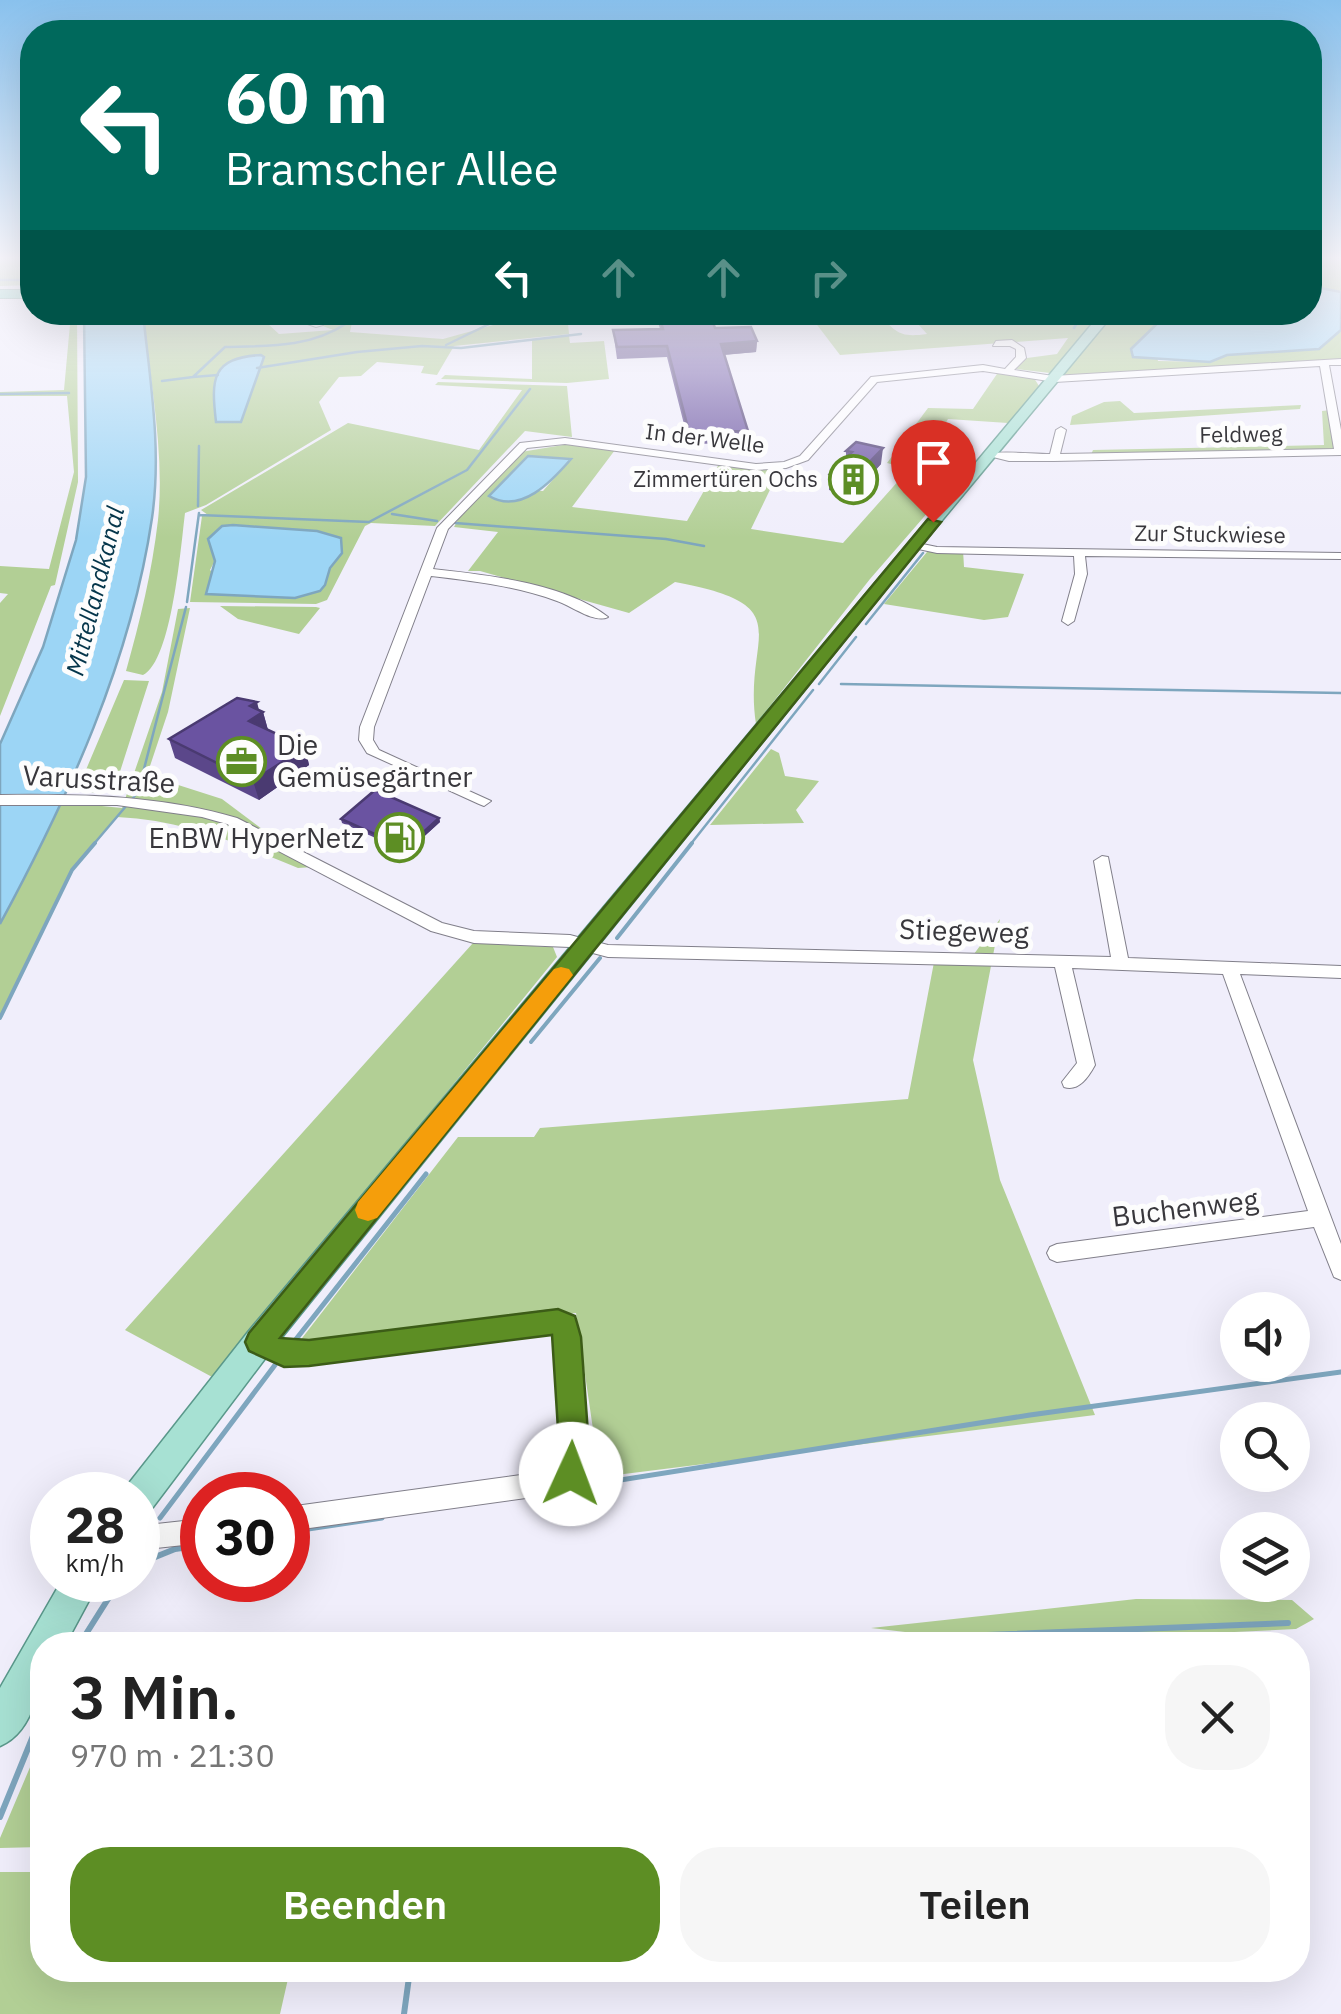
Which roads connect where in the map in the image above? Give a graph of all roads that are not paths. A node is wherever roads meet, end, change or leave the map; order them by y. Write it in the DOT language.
graph roads {
  1 [pos="1020,350"];
  2 [pos="1077,350"];
  3 [pos="1341,362"];
  4 [pos="1324,363"];
  5 [pos="1008,371"];
  6 [pos="1056,378"];
  7 [pos="1061,430"];
  8 [pos="990,455"];
  9 [pos="1054,458"];
  10 [pos="913,545"];
  11 [pos="1079,552"];
  12 [pos="1341,556"];
  13 [pos="428,572"];
  14 [pos="602,617"];
  15 [pos="1068,621"];
  16 [pos="0,800"];
  17 [pos="484,800"];
  18 [pos="1102,861"];
  19 [pos="586,945"];
  20 [pos="1062,962"];
  21 [pos="1121,964"];
  22 [pos="1229,968"];
  23 [pos="1341,972"];
  24 [pos="1071,1082"];
  25 [pos="1320,1218"];
  26 [pos="1057,1252"];
  27 [pos="1341,1271"];
  28 [pos="259,1342"];
  29 [pos="159,1472"];
  30 [pos="310,1517"];
  31 [pos="69,1602"];
  32 [pos="51,1632"];
  33 [pos="30,1670"];
  34 [pos="0,1726"];
  1 -- 5 [label="street"];
  2 -- 6 [label="main road"];
  3 -- 4 [label="street, In der Welle"];
  4 -- 6 [label="street, In der Welle"];
  4 -- 9 [label="street, Feldweg"];
  5 -- 6 [label="street, In der Welle"];
  5 -- 13 [label="street, In der Welle"];
  6 -- 8 [label="main road"];
  7 -- 9 [label="street"];
  8 -- 9 [label="street, Feldweg"];
  8 -- 10 [label="main road"];
  10 -- 11 [label="street, Zur Stuckwiese"];
  10 -- 19 [label="main road"];
  11 -- 12 [label="street, Zur Stuckwiese"];
  11 -- 15 [label="street"];
  13 -- 14 [label="street"];
  13 -- 17 [label="street, In der Welle"];
  16 -- 19 [label="street, Varusstraße"];
  18 -- 21 [label="street"];
  19 -- 20 [label="street, Stiegeweg"];
  19 -- 28 [label="main road"];
  20 -- 21 [label="street, Stiegeweg"];
  20 -- 24 [label="street"];
  21 -- 22 [label="street, Stiegeweg"];
  22 -- 23 [label="street, Stiegeweg"];
  22 -- 25 [label="street"];
  25 -- 26 [label="street, Buchenweg"];
  25 -- 27 [label="street"];
  28 -- 29 [label="main road"];
  28 -- 30 [label="street"];
  31 -- 32 [label="main road"];
  33 -- 34 [label="main road"];
}
